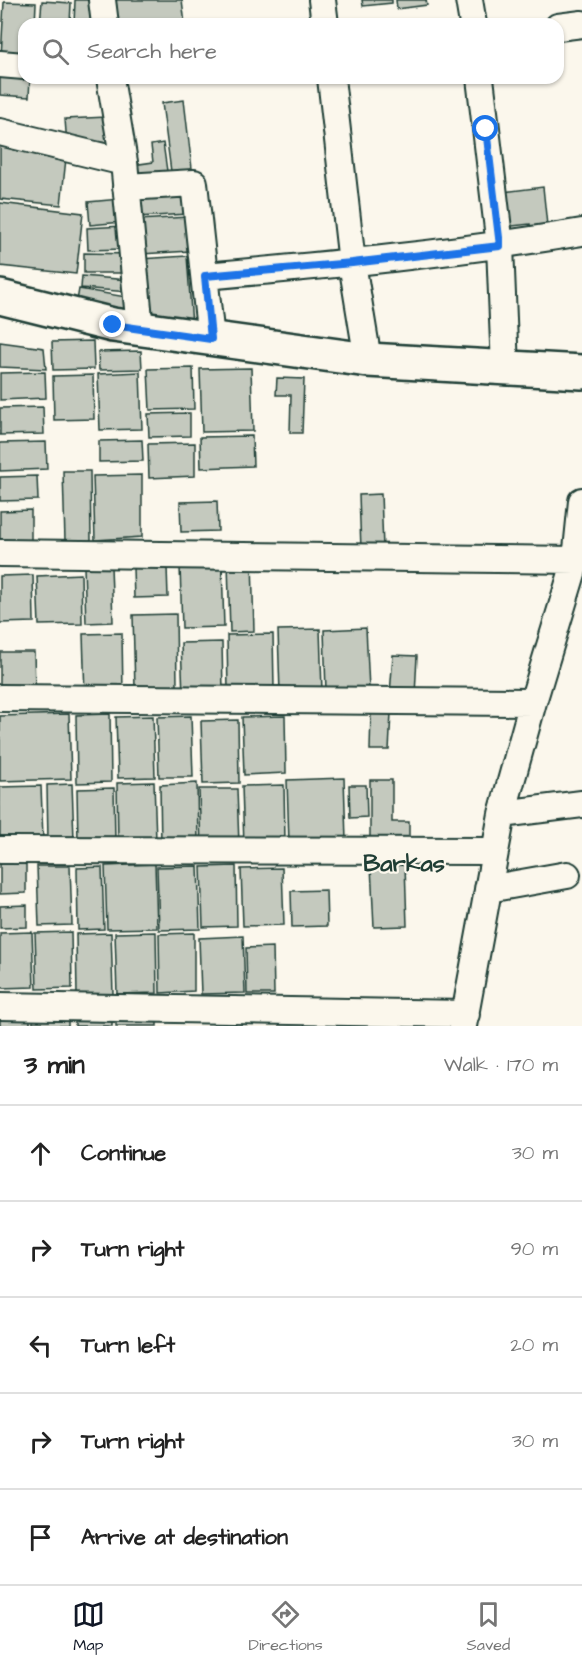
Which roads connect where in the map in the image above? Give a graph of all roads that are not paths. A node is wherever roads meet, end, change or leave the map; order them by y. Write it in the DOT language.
graph roads {
  1 [pos="102,0"];
  2 [pos="322,0"];
  3 [pos="469,0"];
  4 [pos="104,18"];
  5 [pos="324,18"];
  6 [pos="472,18"];
  7 [pos="582,24"];
  8 [pos="564,26"];
  9 [pos="0,64"];
  10 [pos="18,66"];
  11 [pos="111,84"];
  12 [pos="332,84"];
  13 [pos="481,84"];
  14 [pos="0,132"];
  15 [pos="125,174"];
  16 [pos="582,232"];
  17 [pos="500,246"];
  18 [pos="352,263"];
  19 [pos="205,276"];
  20 [pos="0,297"];
  21 [pos="140,329"];
  22 [pos="211,339"];
  23 [pos="368,360"];
  24 [pos="505,368"];
  25 [pos="582,372"];
  26 [pos="582,501"];
  27 [pos="0,553"];
  28 [pos="576,560"];
  29 [pos="0,698"];
  30 [pos="533,702"];
  31 [pos="582,804"];
  32 [pos="502,814"];
  33 [pos="0,850"];
  34 [pos="495,852"];
  35 [pos="567,875"];
  36 [pos="488,888"];
  37 [pos="0,1006"];
  38 [pos="464,1020"];
  1 -- 4 [label="street"];
  2 -- 5 [label="street"];
  3 -- 6 [label="street"];
  7 -- 8 [label="street"];
  9 -- 10 [label="street"];
  11 -- 15 [label="street"];
  12 -- 18 [label="street"];
  13 -- 17 [label="street"];
  14 -- 15 [label="street"];
  15 -- 19 [label="street"];
  15 -- 21 [label="street"];
  16 -- 17 [label="street"];
  17 -- 18 [label="street"];
  17 -- 24 [label="street"];
  18 -- 19 [label="street"];
  18 -- 23 [label="street"];
  19 -- 22 [label="street"];
  20 -- 21 [label="street"];
  21 -- 22 [label="street"];
  22 -- 23 [label="street"];
  23 -- 24 [label="street"];
  24 -- 25 [label="street"];
  26 -- 28 [label="street"];
  27 -- 28 [label="street"];
  28 -- 30 [label="street"];
  29 -- 30 [label="street"];
  30 -- 32 [label="street"];
  31 -- 32 [label="street"];
  32 -- 34 [label="street"];
  33 -- 34 [label="street"];
  34 -- 36 [label="street"];
  35 -- 36 [label="street"];
  36 -- 38 [label="street"];
  37 -- 38 [label="street"];
}
